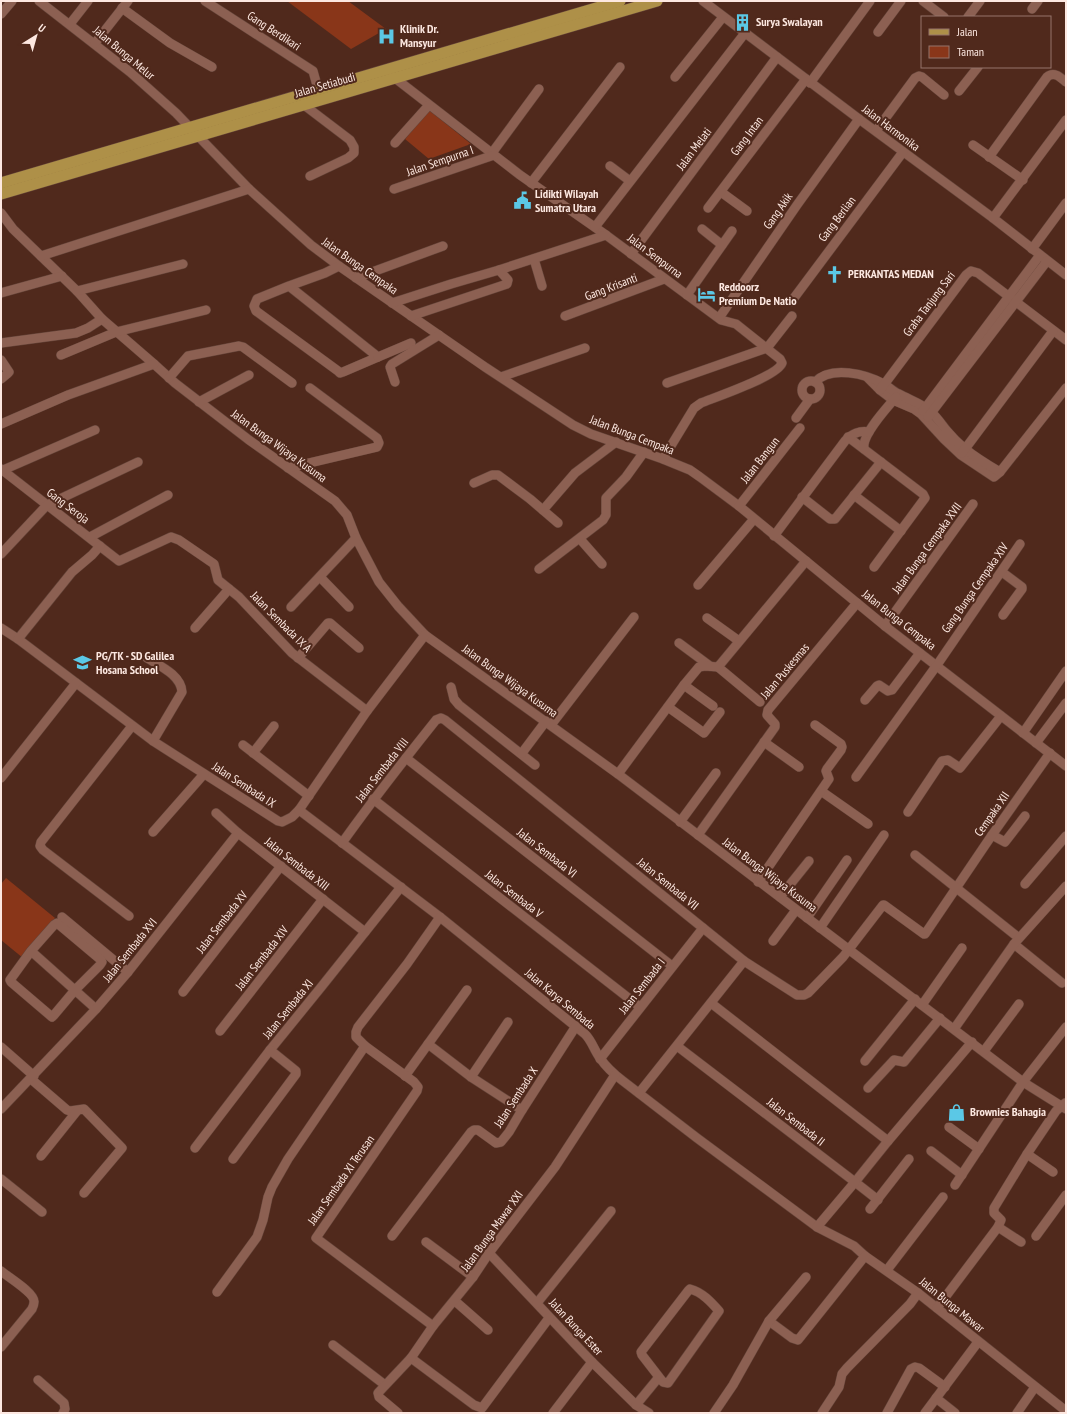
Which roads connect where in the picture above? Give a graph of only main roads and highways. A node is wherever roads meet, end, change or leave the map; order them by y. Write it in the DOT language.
graph roads {
  1 [pos="620,1"];
  2 [pos="656,1"];
  3 [pos="1,182"];
  4 [pos="1,194"];
  1 -- 3 [label="main road, Jalan Setiabudi"];
  2 -- 4 [label="main road, Jalan Setiabudi"];
}
